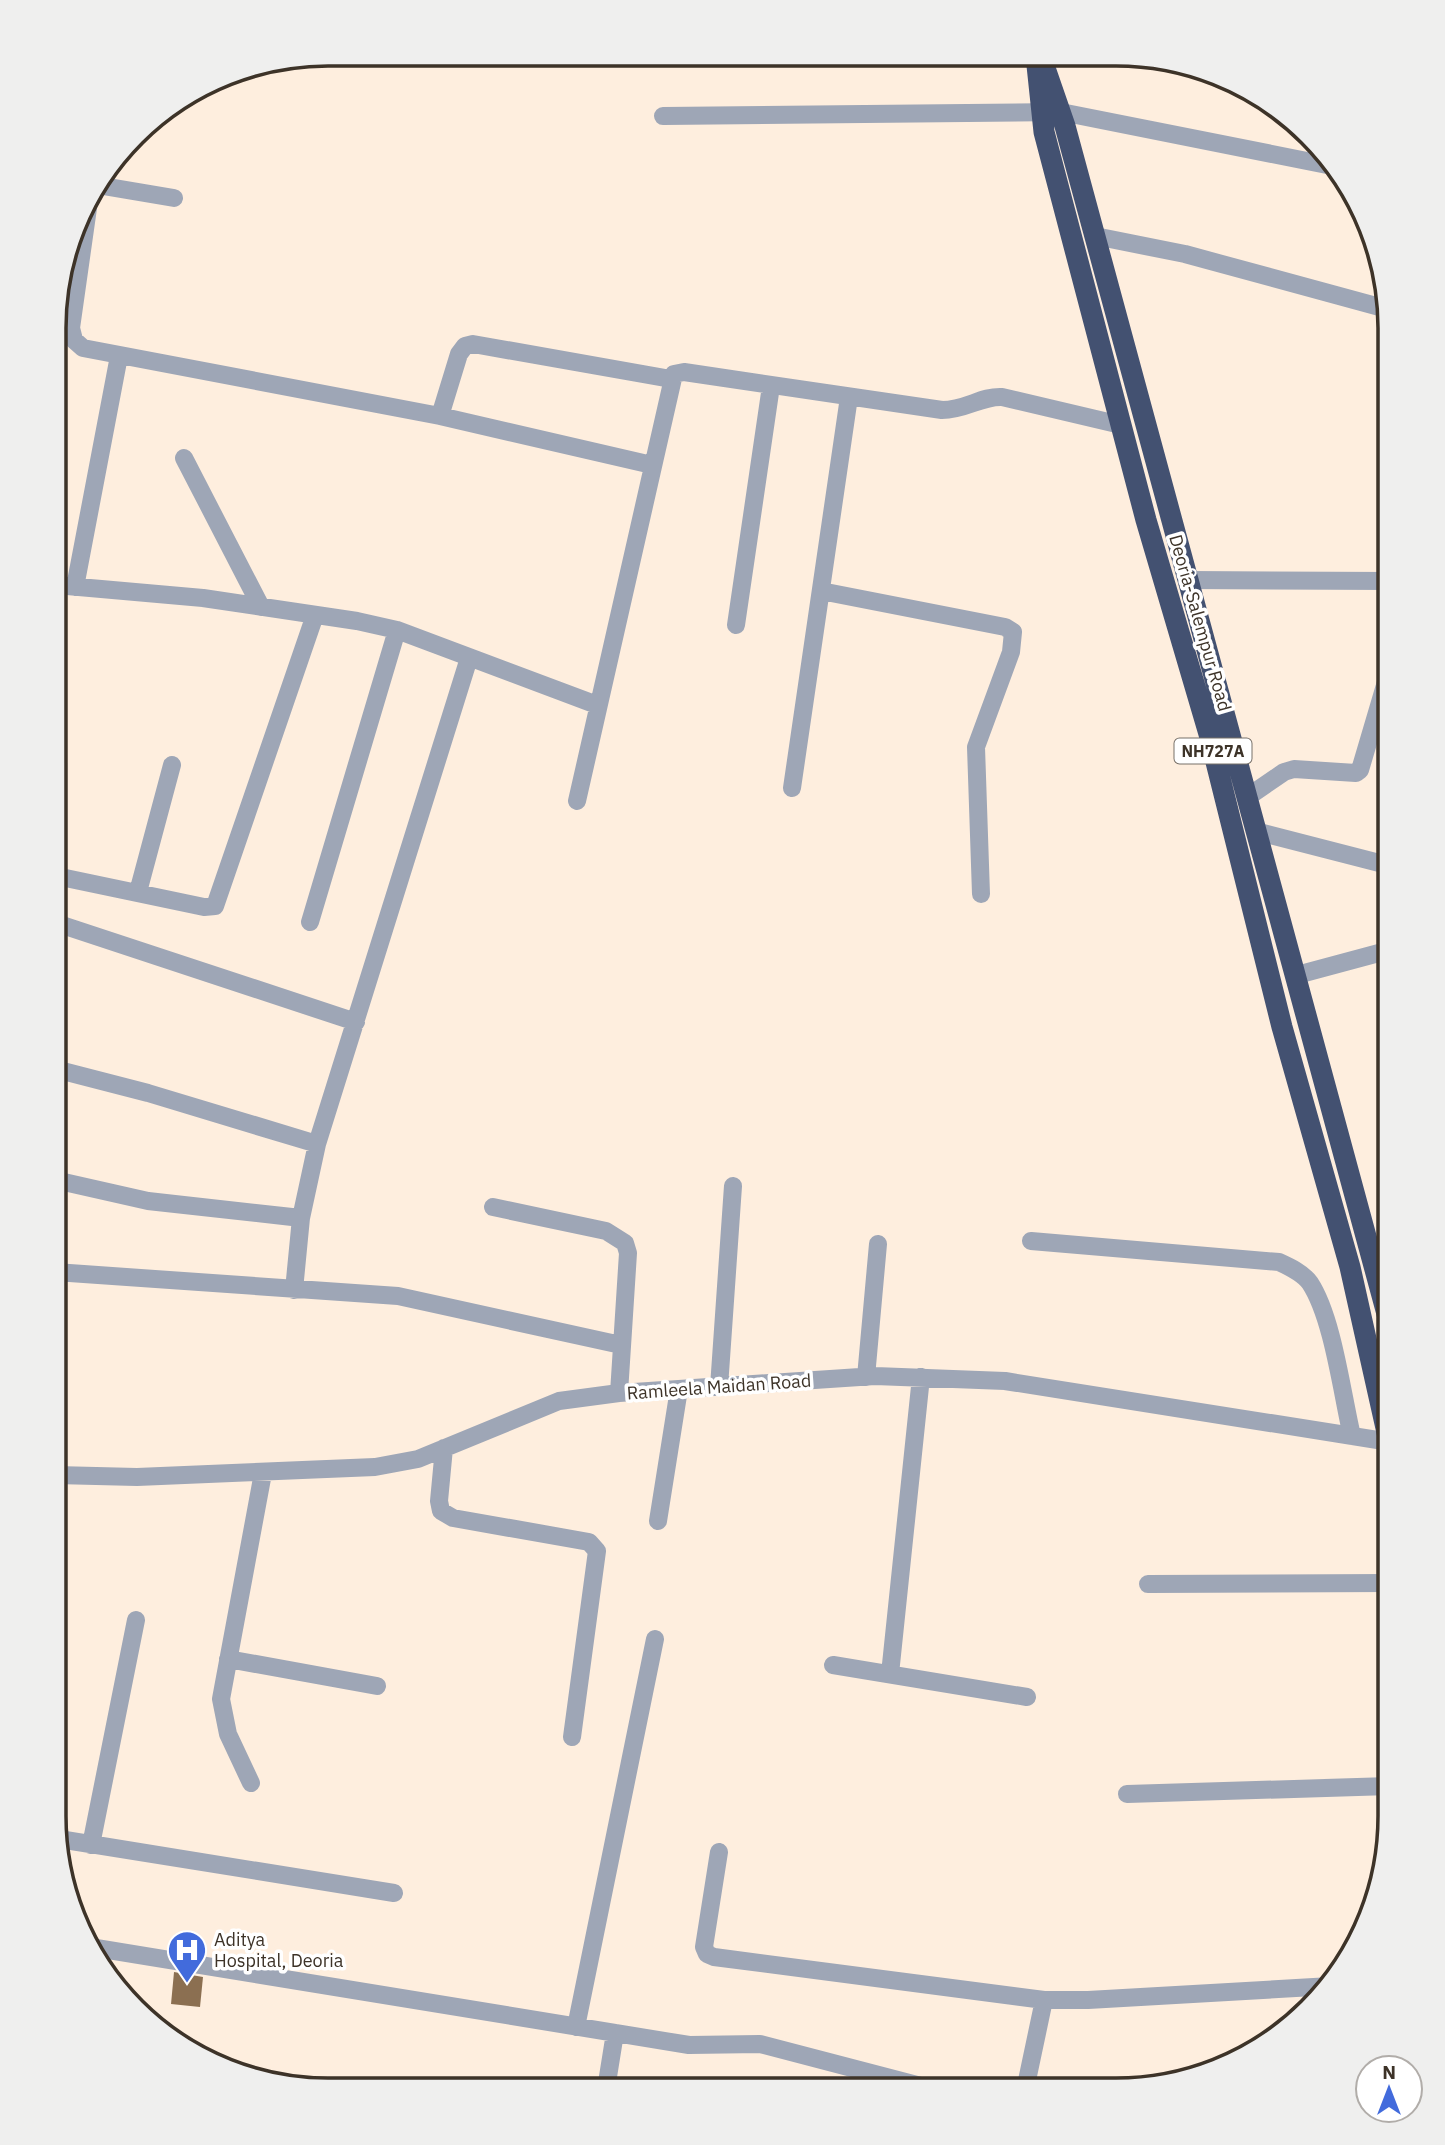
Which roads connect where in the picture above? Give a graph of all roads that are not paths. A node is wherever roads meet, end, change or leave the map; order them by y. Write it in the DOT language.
graph roads {
  1 [pos="1040,66"];
  2 [pos="1051,112"];
  3 [pos="663,116"];
  4 [pos="1319,164"];
  5 [pos="109,186"];
  6 [pos="174,198"];
  7 [pos="85,232"];
  8 [pos="1095,236"];
  9 [pos="1377,306"];
  10 [pos="66,337"];
  11 [pos="66,340"];
  12 [pos="119,356"];
  13 [pos="671,379"];
  14 [pos="771,386"];
  15 [pos="849,397"];
  16 [pos="440,416"];
  17 [pos="1121,425"];
  18 [pos="184,458"];
  19 [pos="652,465"];
  20 [pos="1189,580"];
  21 [pos="1378,581"];
  22 [pos="66,586"];
  23 [pos="75,587"];
  24 [pos="821,591"];
  25 [pos="261,607"];
  26 [pos="315,615"];
  27 [pos="736,625"];
  28 [pos="397,630"];
  29 [pos="469,658"];
  30 [pos="597,705"];
  31 [pos="1378,709"];
  32 [pos="172,765"];
  33 [pos="792,788"];
  34 [pos="1249,796"];
  35 [pos="577,801"];
  36 [pos="1259,832"];
  37 [pos="1378,863"];
  38 [pos="66,878"];
  39 [pos="138,892"];
  40 [pos="981,894"];
  41 [pos="310,922"];
  42 [pos="66,926"];
  43 [pos="1378,953"];
  44 [pos="1297,975"];
  45 [pos="356,1022"];
  46 [pos="66,1072"];
  47 [pos="317,1144"];
  48 [pos="66,1182"];
  49 [pos="733,1186"];
  50 [pos="493,1207"];
  51 [pos="301,1218"];
  52 [pos="1031,1241"];
  53 [pos="878,1244"];
  54 [pos="66,1273"];
  55 [pos="1378,1280"];
  56 [pos="294,1290"];
  57 [pos="621,1345"];
  58 [pos="866,1377"];
  59 [pos="921,1377"];
  60 [pos="719,1387"];
  61 [pos="679,1390"];
  62 [pos="1378,1390"];
  63 [pos="619,1393"];
  64 [pos="1352,1436"];
  65 [pos="1378,1441"];
  66 [pos="444,1448"];
  67 [pos="263,1473"];
  68 [pos="66,1475"];
  69 [pos="658,1521"];
  70 [pos="1378,1583"];
  71 [pos="1148,1584"];
  72 [pos="136,1620"];
  73 [pos="654,1639"];
  74 [pos="228,1659"];
  75 [pos="832,1665"];
  76 [pos="890,1674"];
  77 [pos="377,1686"];
  78 [pos="1027,1697"];
  79 [pos="572,1737"];
  80 [pos="251,1783"];
  81 [pos="1378,1786"];
  82 [pos="1127,1794"];
  83 [pos="68,1841"];
  84 [pos="91,1845"];
  85 [pos="719,1852"];
  86 [pos="394,1893"];
  87 [pos="103,1949"];
  88 [pos="1315,1987"];
  89 [pos="1044,2000"];
  90 [pos="576,2027"];
  91 [pos="615,2033"];
  92 [pos="608,2078"];
  93 [pos="870,2078"];
  94 [pos="1028,2078"];
  1 -- 2 [label="highway, Deoria-Salempur Road / NH727A"];
  2 -- 3 [label="street"];
  2 -- 4 [label="street"];
  2 -- 8 [label="highway, Deoria-Salempur Road / NH727A"];
  2 -- 17 [label="highway, Deoria-Salempur Road / NH727A"];
  5 -- 6 [label="street"];
  7 -- 10 [label="street"];
  8 -- 9 [label="street"];
  8 -- 20 [label="highway, Deoria-Salempur Road / NH727A"];
  11 -- 12 [label="street"];
  12 -- 16 [label="street"];
  12 -- 23 [label="street"];
  13 -- 14 [label="street"];
  13 -- 16 [label="street"];
  13 -- 19 [label="street"];
  14 -- 15 [label="street"];
  14 -- 27 [label="street"];
  15 -- 17 [label="street"];
  15 -- 24 [label="street"];
  16 -- 19 [label="street"];
  17 -- 62 [label="highway, Deoria-Salempur Road / NH727A"];
  18 -- 25 [label="street"];
  19 -- 30 [label="street"];
  20 -- 21 [label="street"];
  20 -- 34 [label="highway, Deoria-Salempur Road / NH727A"];
  22 -- 23 [label="street"];
  23 -- 25 [label="street"];
  24 -- 33 [label="street"];
  24 -- 40 [label="street"];
  25 -- 26 [label="street"];
  26 -- 28 [label="street"];
  26 -- 39 [label="street"];
  28 -- 29 [label="street"];
  28 -- 41 [label="street"];
  29 -- 30 [label="street"];
  29 -- 45 [label="street"];
  30 -- 35 [label="street"];
  31 -- 34 [label="street"];
  32 -- 39 [label="street"];
  34 -- 36 [label="highway, Deoria-Salempur Road / NH727A"];
  36 -- 37 [label="street"];
  36 -- 44 [label="highway, Deoria-Salempur Road / NH727A"];
  38 -- 39 [label="street"];
  42 -- 45 [label="street"];
  43 -- 44 [label="street"];
  44 -- 55 [label="highway, Deoria-Salempur Road / NH727A"];
  45 -- 47 [label="street"];
  46 -- 47 [label="street"];
  47 -- 51 [label="street"];
  48 -- 51 [label="street"];
  49 -- 60 [label="street"];
  50 -- 57 [label="street"];
  51 -- 56 [label="street"];
  52 -- 64 [label="street"];
  53 -- 58 [label="street"];
  54 -- 56 [label="street"];
  56 -- 57 [label="street"];
  57 -- 63 [label="street"];
  58 -- 59 [label="street, Ramleela Maidan Road"];
  58 -- 60 [label="street, Ramleela Maidan Road"];
  59 -- 64 [label="street, Ramleela Maidan Road"];
  59 -- 76 [label="street"];
  60 -- 61 [label="street, Ramleela Maidan Road"];
  61 -- 63 [label="street, Ramleela Maidan Road"];
  61 -- 69 [label="street"];
  63 -- 66 [label="street, Ramleela Maidan Road"];
  64 -- 65 [label="street, Ramleela Maidan Road"];
  66 -- 67 [label="street, Ramleela Maidan Road"];
  66 -- 79 [label="street"];
  67 -- 68 [label="street, Ramleela Maidan Road"];
  67 -- 74 [label="street"];
  70 -- 71 [label="street"];
  72 -- 84 [label="street"];
  73 -- 90 [label="street"];
  74 -- 77 [label="street"];
  74 -- 80 [label="street"];
  75 -- 76 [label="street"];
  76 -- 78 [label="street"];
  81 -- 82 [label="street"];
  83 -- 84 [label="street"];
  84 -- 86 [label="street"];
  85 -- 89 [label="street"];
  87 -- 90 [label="street"];
  88 -- 89 [label="street"];
  89 -- 94 [label="street"];
  90 -- 91 [label="street"];
  91 -- 92 [label="street"];
  91 -- 93 [label="street"];
}
